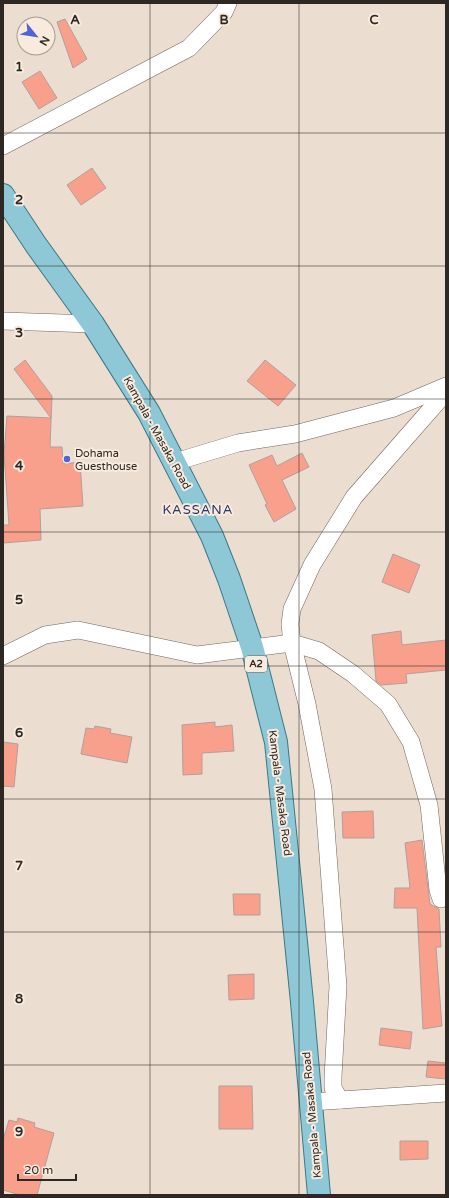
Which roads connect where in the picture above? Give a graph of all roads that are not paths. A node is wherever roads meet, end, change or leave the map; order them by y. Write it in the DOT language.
graph roads {
  1 [pos="228,3"];
  2 [pos="3,146"];
  3 [pos="3,195"];
  4 [pos="3,321"];
  5 [pos="93,324"];
  6 [pos="446,386"];
  7 [pos="446,392"];
  8 [pos="175,462"];
  9 [pos="292,643"];
  10 [pos="252,647"];
  11 [pos="3,656"];
  12 [pos="441,899"];
  13 [pos="446,1093"];
  14 [pos="340,1100"];
  15 [pos="311,1102"];
  16 [pos="319,1195"];
  1 -- 2 [label="street"];
  3 -- 5 [label="main road, Kampala - Masaka Road / A2"];
  4 -- 5 [label="street"];
  5 -- 8 [label="main road, Kampala - Masaka Road / A2"];
  6 -- 8 [label="street"];
  7 -- 9 [label="street"];
  8 -- 10 [label="main road, Kampala - Masaka Road / A2"];
  9 -- 10 [label="street"];
  9 -- 12 [label="street"];
  9 -- 14 [label="street"];
  10 -- 11 [label="street"];
  10 -- 15 [label="main road, Kampala - Masaka Road / A2"];
  13 -- 14 [label="street"];
  14 -- 15 [label="street"];
  15 -- 16 [label="main road, Kampala - Masaka Road / A2"];
}
